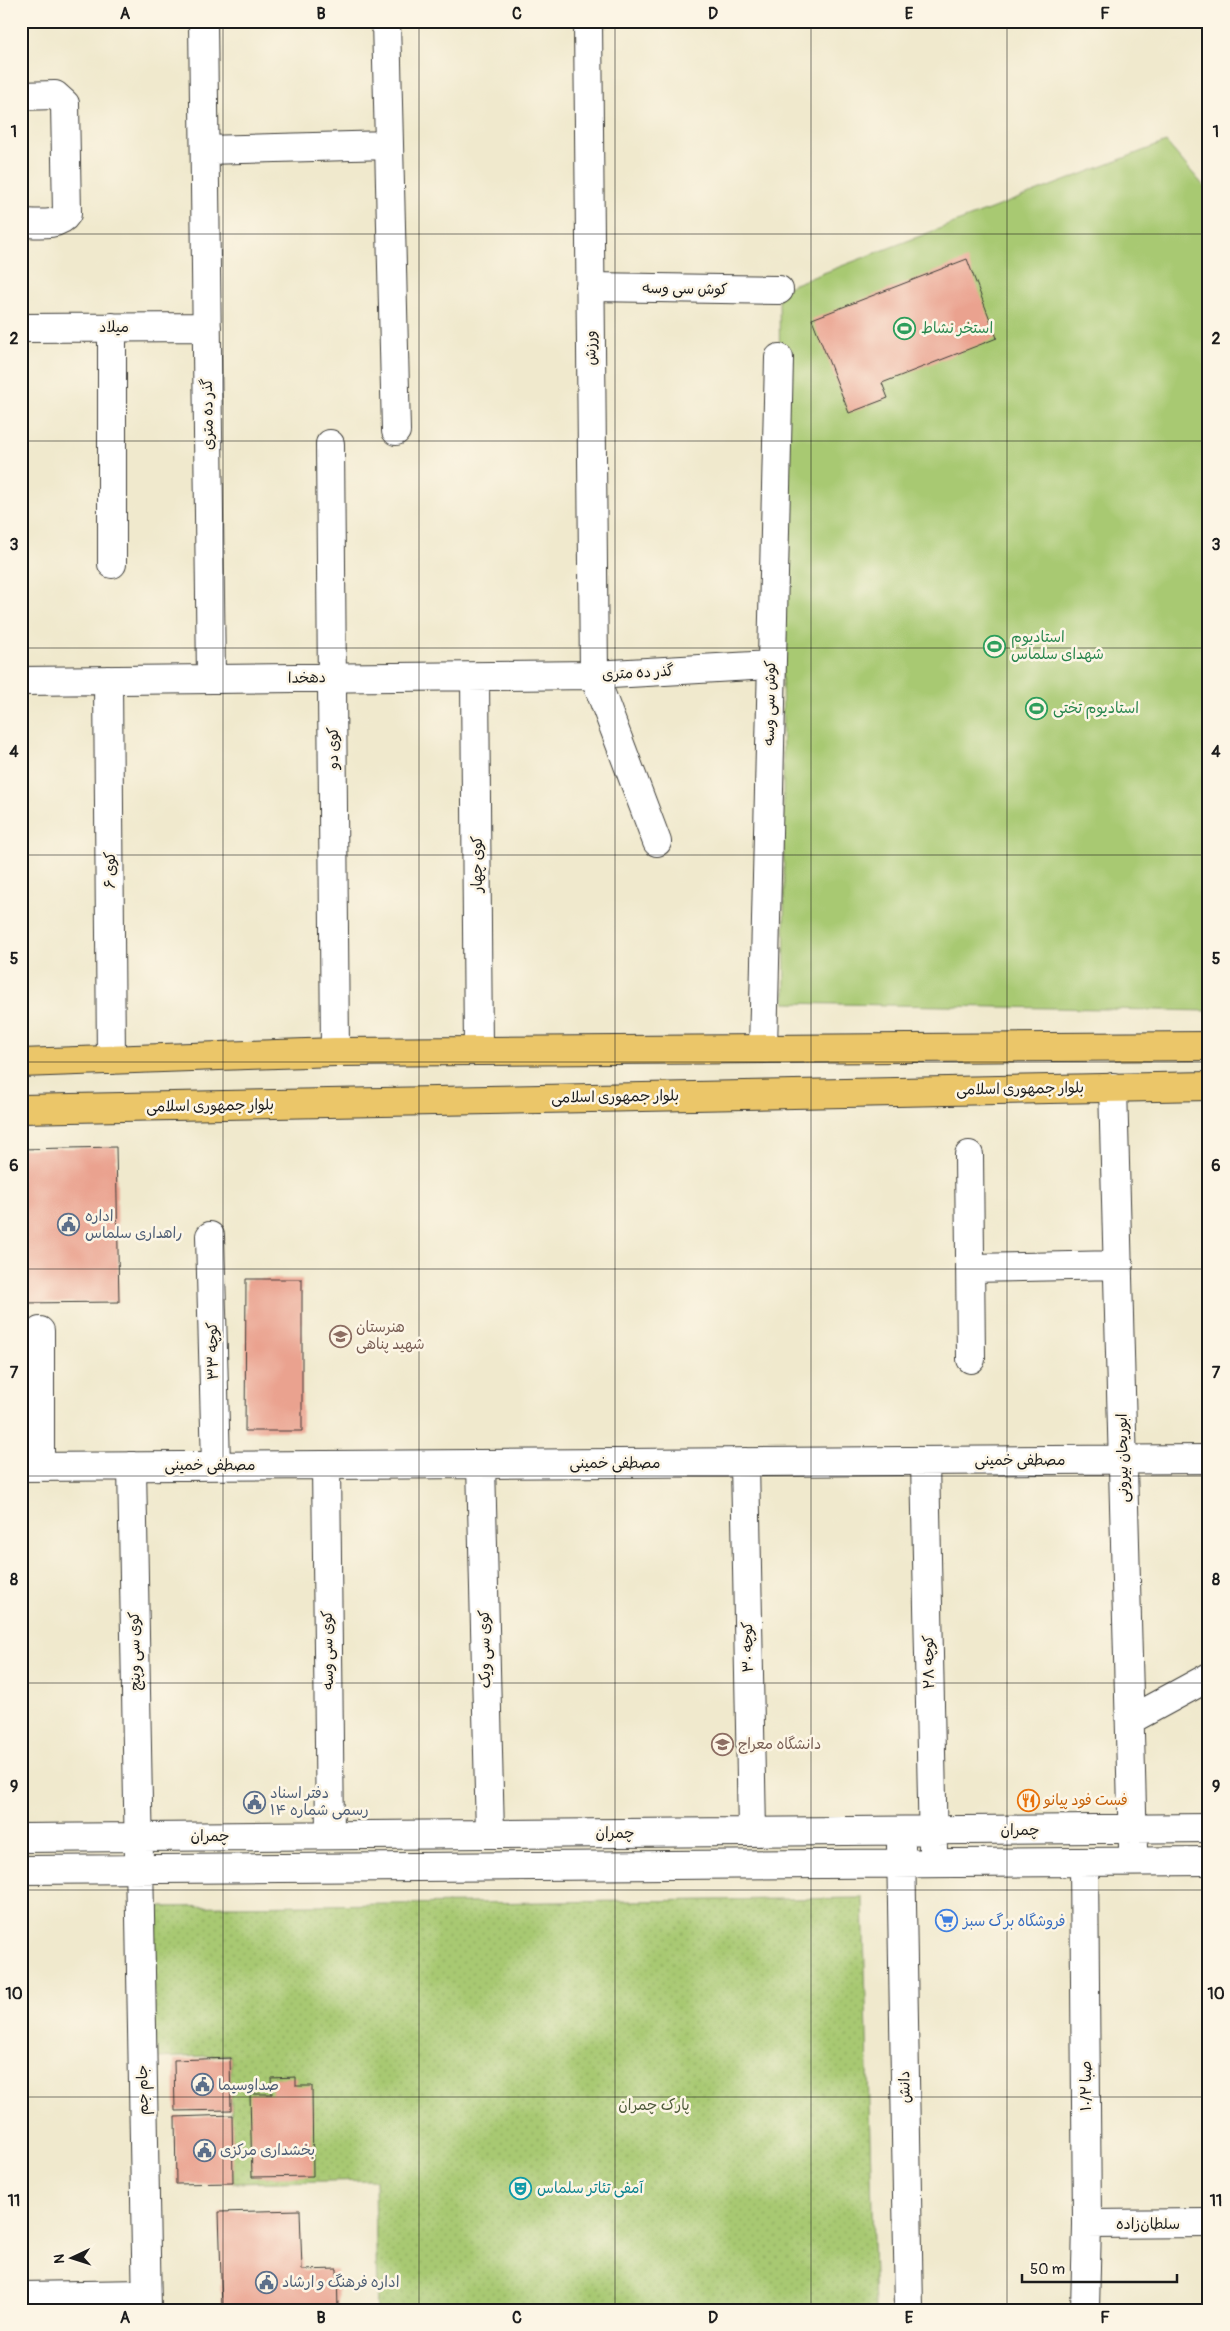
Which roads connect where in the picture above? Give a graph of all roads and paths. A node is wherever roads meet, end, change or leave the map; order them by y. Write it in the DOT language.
graph roads {
  1 [pos="204,21"];
  2 [pos="386,21"];
  3 [pos="588,21"];
  4 [pos="21,96"];
  5 [pos="389,144"];
  6 [pos="205,150"];
  7 [pos="21,223"];
  8 [pos="590,288"];
  9 [pos="779,290"];
  10 [pos="207,326"];
  11 [pos="112,327"];
  12 [pos="21,328"];
  13 [pos="779,358"];
  14 [pos="396,431"];
  15 [pos="330,444"];
  16 [pos="112,564"];
  17 [pos="771,665"];
  18 [pos="594,675"];
  19 [pos="475,677"];
  20 [pos="332,678"];
  21 [pos="210,679"];
  22 [pos="108,680"];
  23 [pos="21,681"];
  24 [pos="657,842"];
  25 [pos="1209,1046"];
  26 [pos="763,1049"];
  27 [pos="478,1051"];
  28 [pos="335,1052"];
  29 [pos="111,1060"];
  30 [pos="21,1062"];
  31 [pos="1209,1086"];
  32 [pos="1113,1087"];
  33 [pos="21,1109"];
  34 [pos="969,1155"];
  35 [pos="210,1236"];
  36 [pos="1119,1265"];
  37 [pos="970,1268"];
  38 [pos="40,1332"];
  39 [pos="971,1359"];
  40 [pos="1123,1459"];
  41 [pos="1208,1460"];
  42 [pos="925,1461"];
  43 [pos="745,1462"];
  44 [pos="481,1464"];
  45 [pos="326,1465"];
  46 [pos="132,1466"];
  47 [pos="216,1466"];
  48 [pos="31,1467"];
  49 [pos="1209,1677"];
  50 [pos="1130,1720"];
  51 [pos="1209,1828"];
  52 [pos="1133,1829"];
  53 [pos="932,1830"];
  54 [pos="901,1831"];
  55 [pos="752,1832"];
  56 [pos="490,1834"];
  57 [pos="330,1835"];
  58 [pos="138,1837"];
  59 [pos="21,1838"];
  60 [pos="1209,1861"];
  61 [pos="1084,1862"];
  62 [pos="1133,1862"];
  63 [pos="901,1863"];
  64 [pos="933,1863"];
  65 [pos="139,1869"];
  66 [pos="21,1870"];
  67 [pos="1209,2223"];
  68 [pos="1087,2224"];
  69 [pos="21,2296"];
  70 [pos="146,2302"];
  71 [pos="909,2310"];
  72 [pos="1086,2310"];
  1 -- 6 [label="street, گذر ده متری"];
  2 -- 5 [label="street"];
  3 -- 8 [label="street, ورزش"];
  4 -- 7 [label="street"];
  5 -- 6 [label="street"];
  5 -- 14 [label="street"];
  6 -- 10 [label="street, گذر ده متری"];
  8 -- 9 [label="street, کوش سی وسه"];
  8 -- 18 [label="street, ورزش"];
  10 -- 11 [label="street, میلاد"];
  10 -- 21 [label="street, گذر ده متری"];
  11 -- 12 [label="street, میلاد"];
  11 -- 16 [label="street"];
  13 -- 17 [label="street, کوش سی وسه"];
  15 -- 20 [label="street, کوی دو"];
  17 -- 18 [label="street, گذر ده متری"];
  17 -- 26 [label="street, کوش سی وسه"];
  18 -- 19 [label="street, دهخدا"];
  18 -- 24 [label="street, گذر ده متری"];
  19 -- 20 [label="street, دهخدا"];
  19 -- 27 [label="street, کوی چهار"];
  20 -- 21 [label="street, دهخدا"];
  20 -- 28 [label="street, کوی دو"];
  21 -- 22 [label="street, دهخدا"];
  22 -- 23 [label="street, دهخدا"];
  22 -- 29 [label="street, کوی ۶"];
  25 -- 26 [label="main road"];
  26 -- 27 [label="main road"];
  27 -- 28 [label="main road"];
  28 -- 29 [label="main road"];
  29 -- 30 [label="main road"];
  31 -- 32 [label="main road, بلوار جمهوری اسلامی"];
  32 -- 33 [label="main road, بلوار جمهوری اسلامی"];
  32 -- 36 [label="street, ابوریحان بیرونی"];
  34 -- 37 [label="street"];
  35 -- 47 [label="street, کوچه ۳۳"];
  36 -- 37 [label="street"];
  36 -- 40 [label="street, ابوریحان بیرونی"];
  37 -- 39 [label="street"];
  38 -- 48 [label="street"];
  40 -- 41 [label="street, مصطفی خمینی"];
  40 -- 42 [label="street, مصطفی خمینی"];
  40 -- 50 [label="street, ابوریحان بیرونی"];
  42 -- 43 [label="street, مصطفی خمینی"];
  42 -- 53 [label="street, کوچه ۲۸"];
  43 -- 44 [label="street, مصطفی خمینی"];
  43 -- 55 [label="street, کوچه ۳۰"];
  44 -- 45 [label="street, مصطفی خمینی"];
  44 -- 56 [label="street, کوی سی ویک"];
  45 -- 47 [label="street, مصطفی خمینی"];
  45 -- 57 [label="street, کوی سی وسه"];
  46 -- 47 [label="street, مصطفی خمینی"];
  46 -- 48 [label="street, مصطفی خمینی"];
  46 -- 58 [label="street, کوی سی وپنج"];
  49 -- 50 [label="street"];
  50 -- 52 [label="street, ابوریحان بیرونی"];
  51 -- 52 [label="street, چمران"];
  52 -- 53 [label="street, چمران"];
  52 -- 62 [label="street, ابوریحان بیرونی"];
  53 -- 54 [label="street, چمران"];
  53 -- 64 [label="street, کوچه ۲۸"];
  54 -- 55 [label="street, چمران"];
  54 -- 63 [label="street, دانش"];
  55 -- 56 [label="street, چمران"];
  56 -- 57 [label="street, چمران"];
  57 -- 58 [label="street, چمران"];
  58 -- 59 [label="street, چمران"];
  58 -- 65 [label="street, کوی سی وپنج"];
  60 -- 62 [label="street"];
  61 -- 62 [label="street"];
  61 -- 64 [label="street"];
  61 -- 68 [label="street, صبا ۱۰/۲"];
  63 -- 64 [label="street"];
  63 -- 65 [label="street"];
  63 -- 71 [label="street, دانش"];
  65 -- 66 [label="street"];
  65 -- 70 [label="street, جام جم"];
  67 -- 68 [label="street, سلطان‌زاده"];
  68 -- 72 [label="street, صبا ۱۰/۲"];
  69 -- 70 [label="street"];
}
